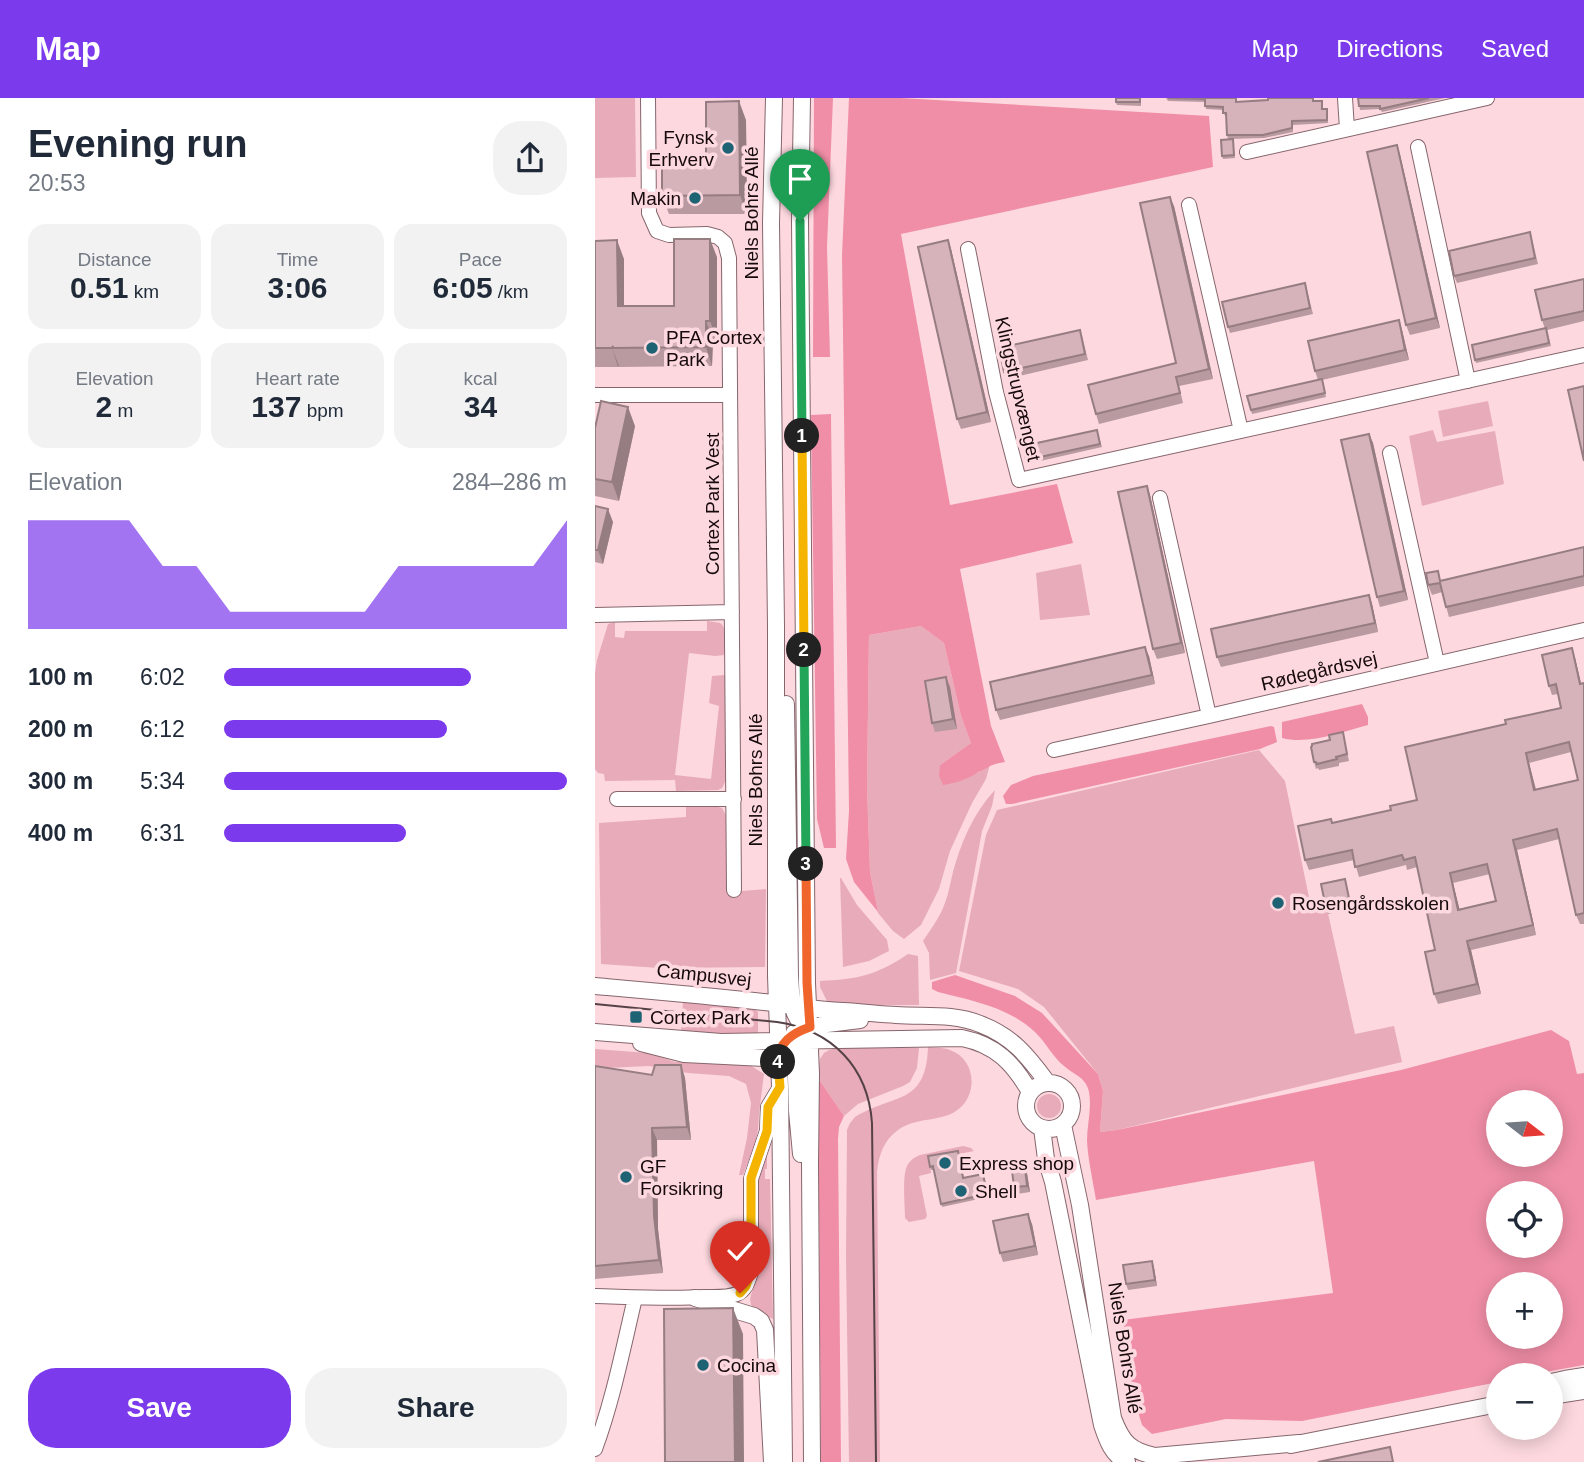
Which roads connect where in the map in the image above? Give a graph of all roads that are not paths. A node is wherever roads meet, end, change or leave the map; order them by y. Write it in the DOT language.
graph roads {
  1 [pos="648,98"];
  2 [pos="774,98"];
  3 [pos="802,98"];
  4 [pos="1345,98"];
  5 [pos="1487,98"];
  6 [pos="1347,129"];
  7 [pos="1418,148"];
  8 [pos="1247,152"];
  9 [pos="1189,205"];
  10 [pos="968,249"];
  11 [pos="1584,355"];
  12 [pos="1468,381"];
  13 [pos="595,395"];
  14 [pos="730,395"];
  15 [pos="1241,431"];
  16 [pos="1390,453"];
  17 [pos="1160,498"];
  18 [pos="732,612"];
  19 [pos="595,615"];
  20 [pos="1584,630"];
  21 [pos="1437,663"];
  22 [pos="1209,716"];
  23 [pos="1053,750"];
  24 [pos="617,799"];
  25 [pos="734,799"];
  26 [pos="734,890"];
  27 [pos="595,986"];
  28 [pos="793,1005"];
  29 [pos="897,1016"];
  30 [pos="602,1032"];
  31 [pos="796,1037"];
  32 [pos="779,1079"];
  33 [pos="1047,1082"];
  34 [pos="1030,1092"];
  35 [pos="1063,1125"];
  36 [pos="1042,1128"];
  37 [pos="595,1296"];
  38 [pos="635,1298"];
  39 [pos="695,1298"];
  40 [pos="1584,1376"];
  41 [pos="1563,1379"];
  42 [pos="1584,1391"];
  43 [pos="1563,1394"];
  44 [pos="1486,1405"];
  45 [pos="1299,1443"];
  46 [pos="595,1449"];
  47 [pos="772,1462"];
  48 [pos="784,1462"];
  49 [pos="812,1462"];
  50 [pos="1128,1462"];
  51 [pos="1214,1462"];
  1 -- 14 [label="street, Cortex Park Vest"];
  2 -- 28 [label="street, Niels Bohrs Allé"];
  3 -- 28 [label="street, Niels Bohrs Allé"];
  4 -- 6 [label="street"];
  5 -- 6 [label="street"];
  6 -- 8 [label="street"];
  7 -- 12 [label="street"];
  9 -- 15 [label="street"];
  10 -- 15 [label="street, Klingstrupvænget"];
  11 -- 12 [label="street, Klingstrupvænget"];
  12 -- 15 [label="street, Klingstrupvænget"];
  13 -- 14 [label="street"];
  14 -- 18 [label="street, Cortex Park Vest"];
  16 -- 21 [label="street"];
  17 -- 22 [label="street"];
  18 -- 19 [label="street"];
  18 -- 25 [label="street, Cortex Park Vest"];
  20 -- 21 [label="street, Rødegårdsvej"];
  21 -- 22 [label="street, Rødegårdsvej"];
  22 -- 23 [label="street, Rødegårdsvej"];
  24 -- 25 [label="street"];
  25 -- 26 [label="street, Cortex Park Vest"];
  27 -- 28 [label="street, Campusvej"];
  28 -- 29 [label="street"];
  28 -- 31 [label="street, Niels Bohrs Allé"];
  28 -- 31 [label="street, Niels Bohrs Allé"];
  29 -- 31 [label="street"];
  29 -- 33 [label="street"];
  30 -- 31 [label="street"];
  30 -- 32 [label="street"];
  31 -- 32 [label="street, Niels Bohrs Allé"];
  31 -- 34 [label="street"];
  31 -- 49 [label="street, Niels Bohrs Allé"];
  32 -- 39 [label="street"];
  32 -- 48 [label="street, Niels Bohrs Allé"];
  33 -- 34 [label="street"];
  33 -- 35 [label="street"];
  34 -- 36 [label="street"];
  35 -- 36 [label="street"];
  35 -- 45 [label="street, Niels Bohrs Allé"];
  36 -- 50 [label="street, Niels Bohrs Allé"];
  37 -- 38 [label="street"];
  38 -- 39 [label="street"];
  38 -- 46 [label="street"];
  39 -- 47 [label="street"];
  40 -- 41 [label="street"];
  42 -- 43 [label="street"];
  44 -- 45 [label="street, Niels Bohrs Allé"];
  45 -- 51 [label="street, Niels Bohrs Allé"];
}
